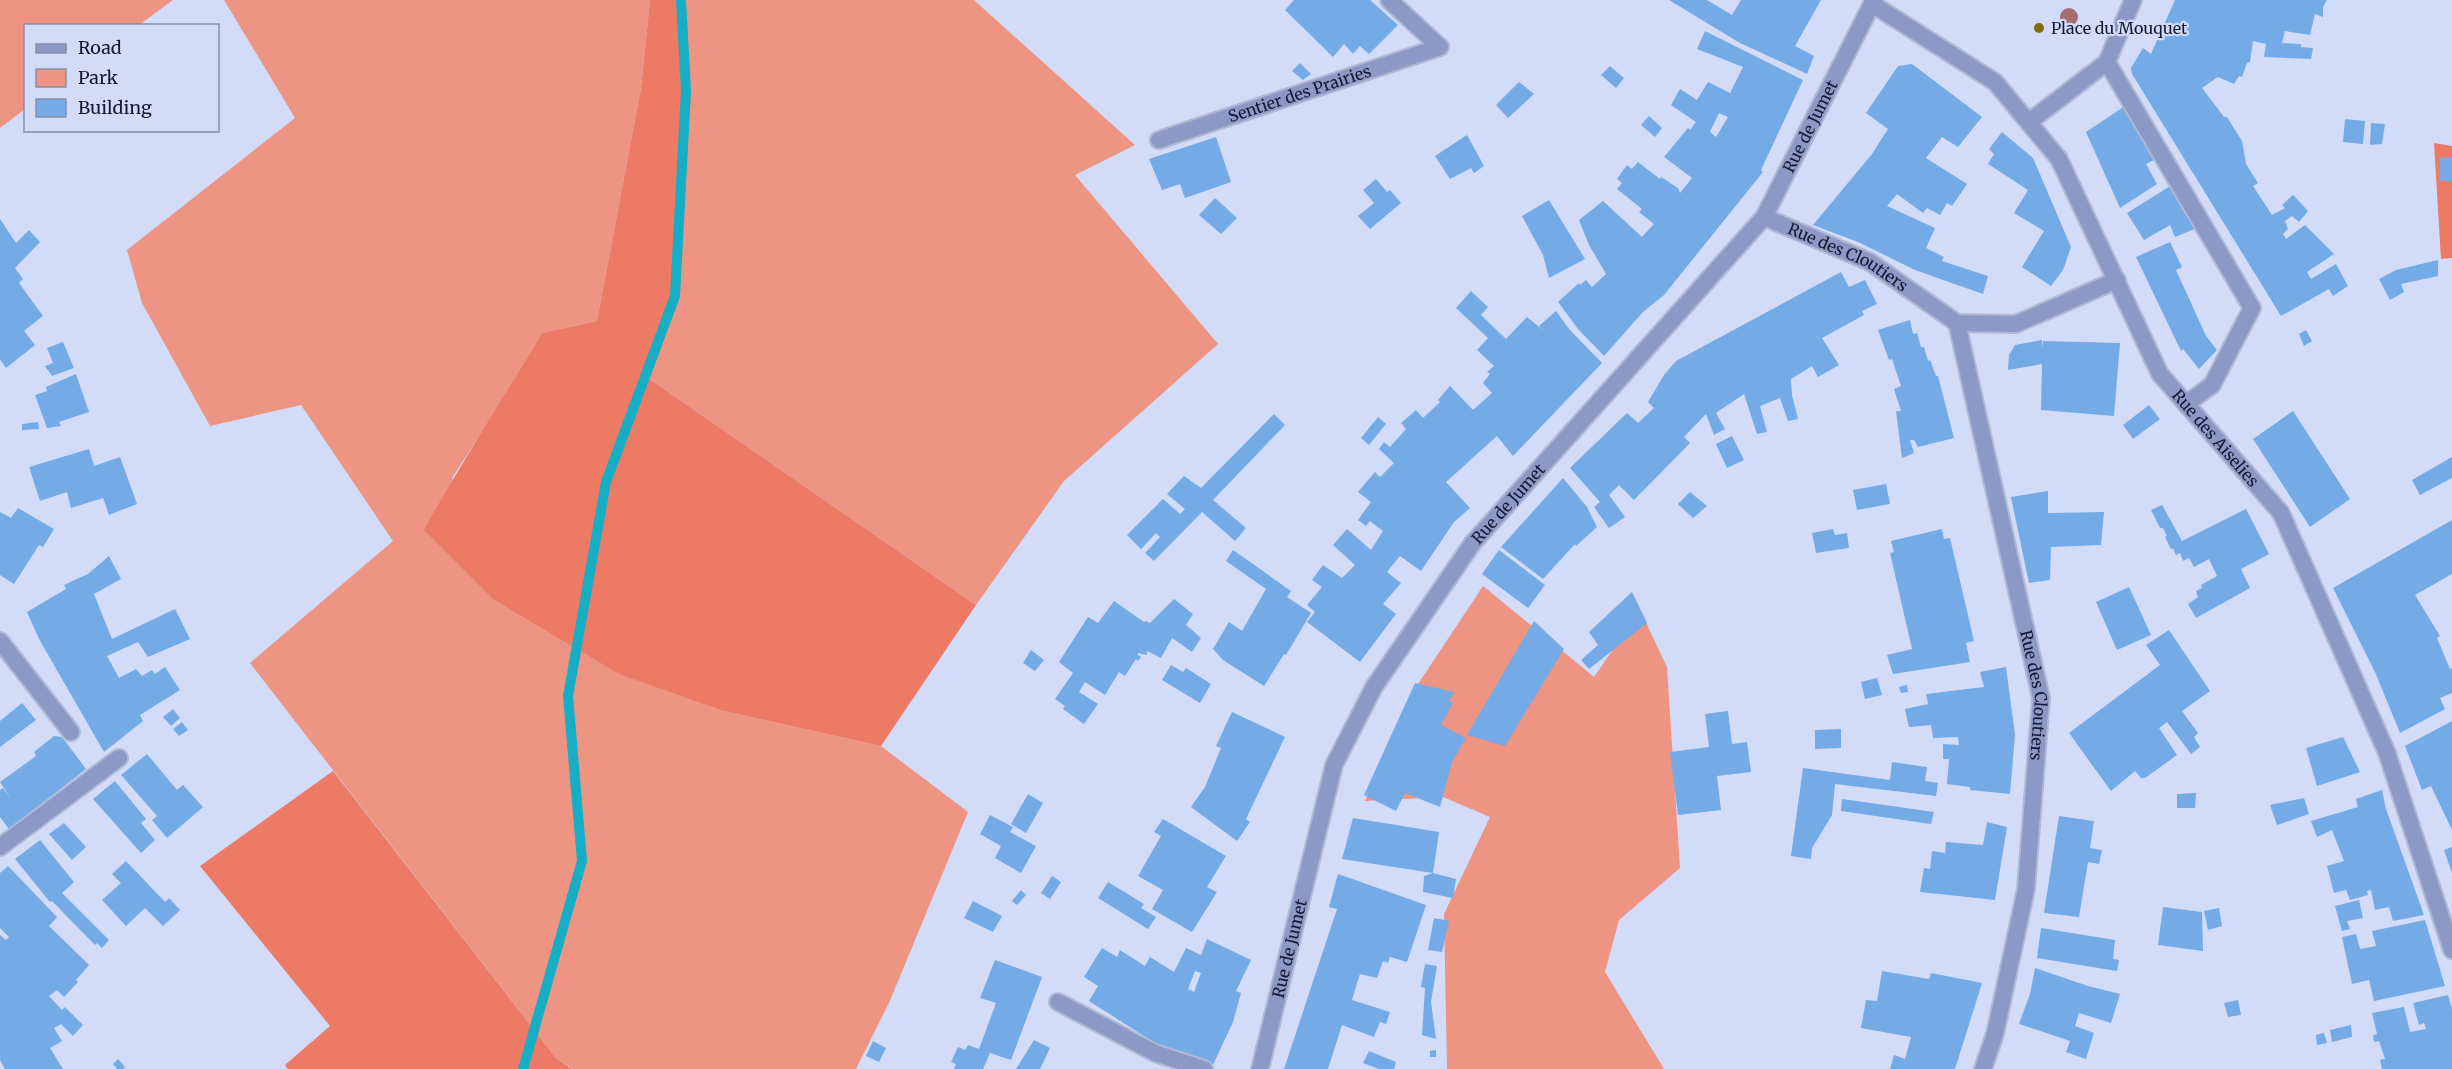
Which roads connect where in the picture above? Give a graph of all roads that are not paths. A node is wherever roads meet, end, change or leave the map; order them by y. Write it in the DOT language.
graph roads {
  1 [pos="1389,0"];
  2 [pos="2133,0"];
  3 [pos="1873,2"];
  4 [pos="2107,62"];
  5 [pos="2029,122"];
  6 [pos="1159,140"];
  7 [pos="1764,218"];
  8 [pos="2117,280"];
  9 [pos="1957,323"];
  10 [pos="2186,404"];
  11 [pos="0,642"];
  12 [pos="71,732"];
  13 [pos="119,758"];
  14 [pos="0,847"];
  15 [pos="2452,950"];
  16 [pos="1058,1002"];
  17 [pos="1204,1069"];
  18 [pos="1260,1069"];
  19 [pos="1983,1069"];
  1 -- 6 [label="street, Sentier des Prairies"];
  2 -- 4 [label="street"];
  3 -- 5 [label="street, Rue des Aiselies"];
  3 -- 7 [label="street, Rue de Jumet"];
  4 -- 5 [label="street"];
  4 -- 10 [label="street"];
  5 -- 8 [label="street, Rue des Aiselies"];
  7 -- 9 [label="street, Rue des Cloutiers"];
  7 -- 18 [label="street, Rue de Jumet"];
  8 -- 9 [label="street"];
  8 -- 10 [label="street, Rue des Aiselies"];
  9 -- 19 [label="street, Rue des Cloutiers"];
  10 -- 15 [label="street, Rue des Aiselies"];
  11 -- 12 [label="street"];
  13 -- 14 [label="street"];
  16 -- 17 [label="street"];
}
